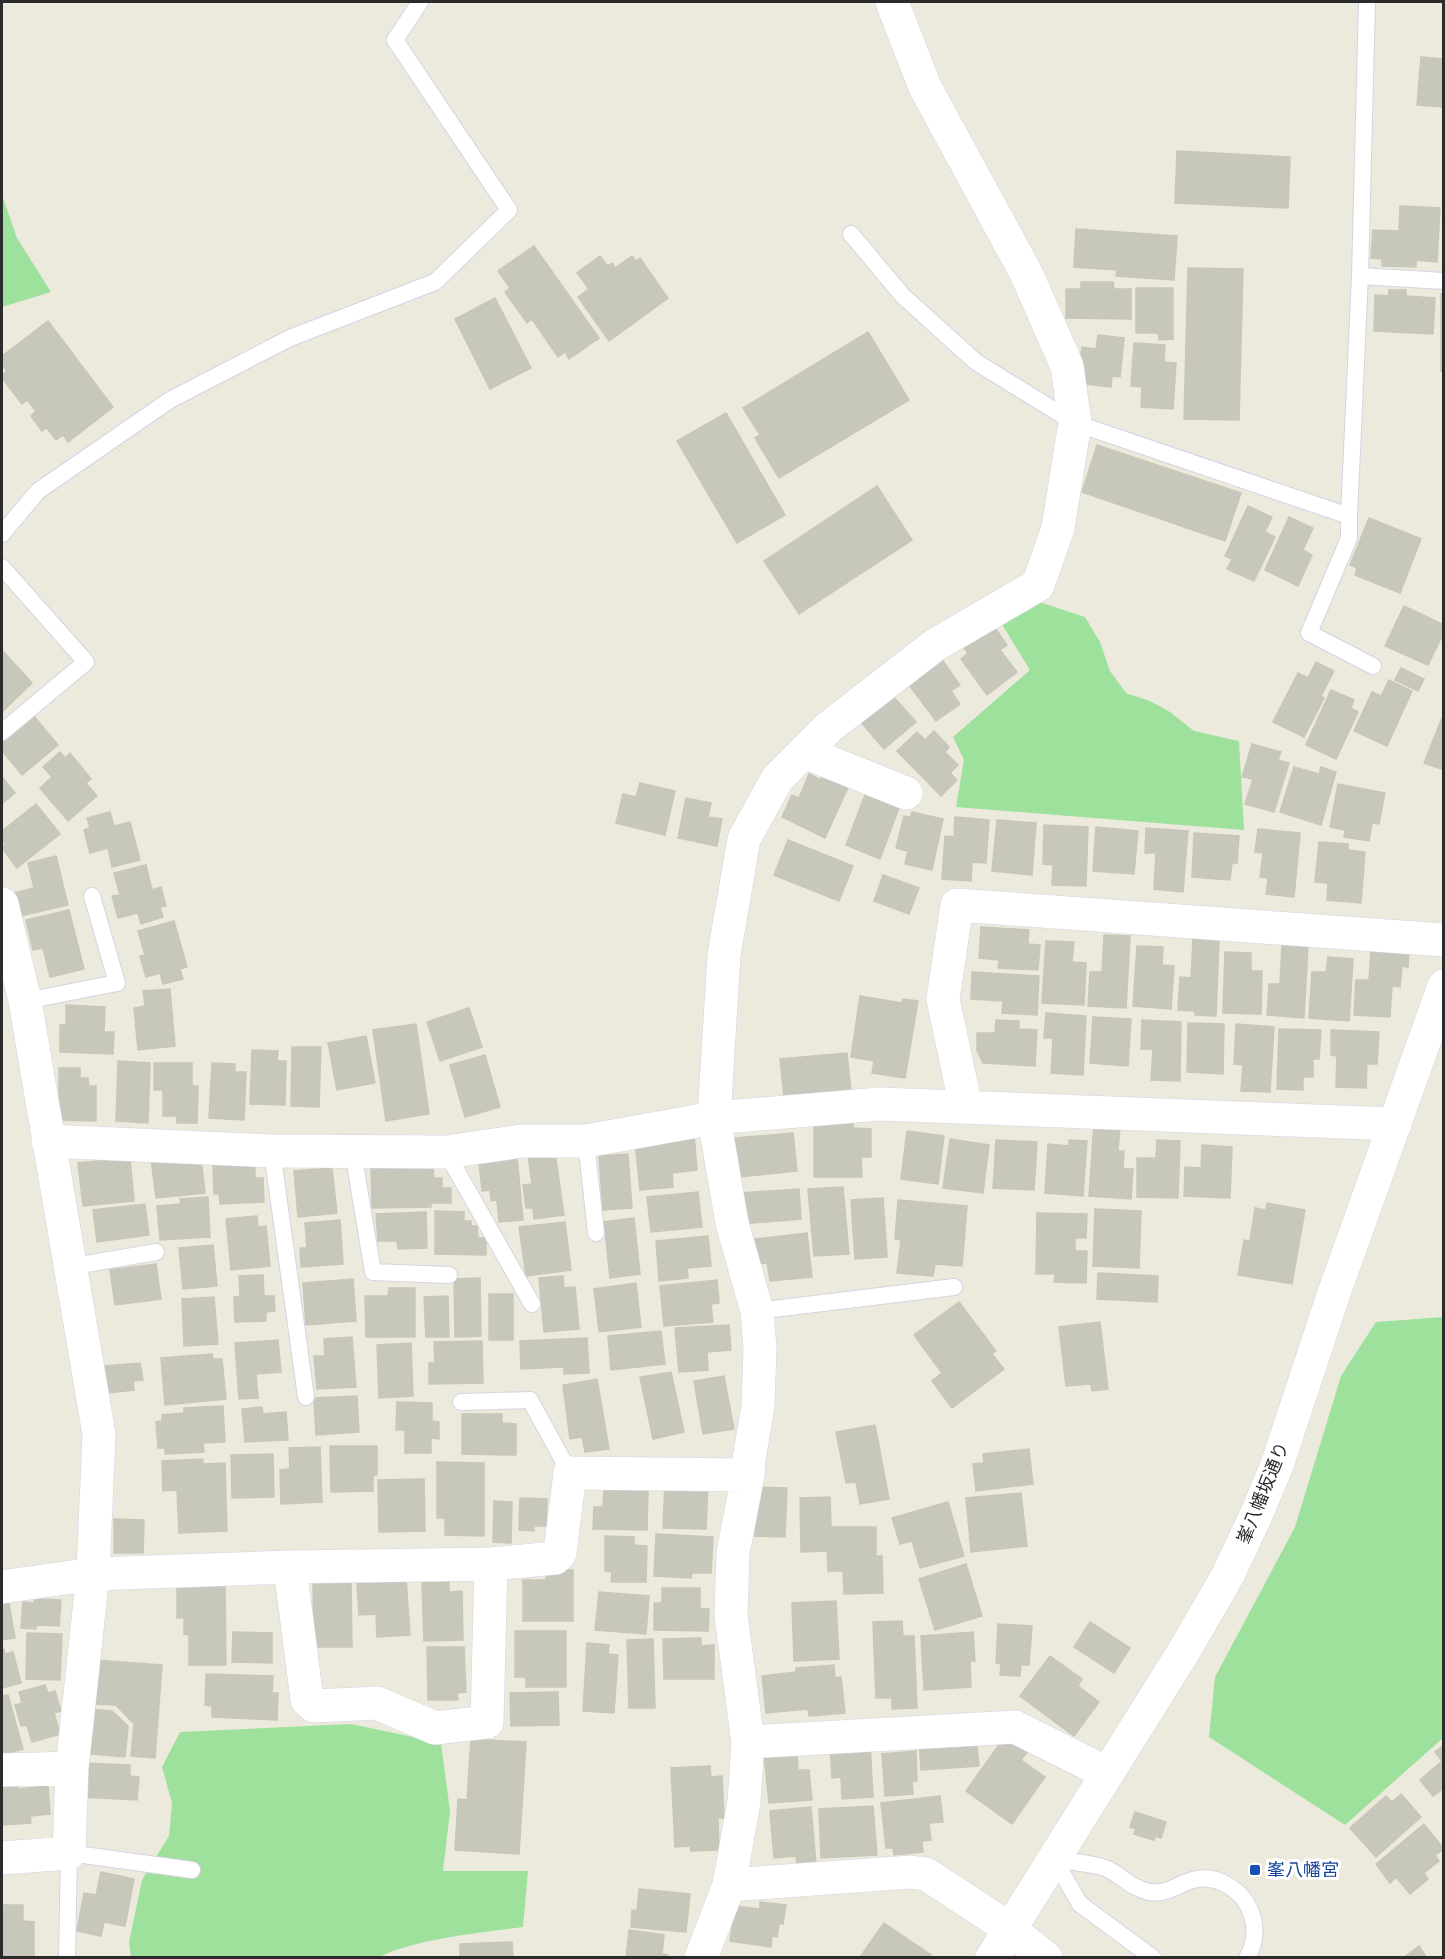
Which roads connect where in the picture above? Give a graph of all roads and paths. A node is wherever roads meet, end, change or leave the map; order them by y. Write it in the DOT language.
graph roads {
  1 [pos="420,2"];
  2 [pos="892,2"];
  3 [pos="1367,2"];
  4 [pos="851,234"];
  5 [pos="1360,276"];
  6 [pos="1443,281"];
  7 [pos="1075,423"];
  8 [pos="1348,516"];
  9 [pos="2,534"];
  10 [pos="2,567"];
  11 [pos="1373,666"];
  12 [pos="2,732"];
  13 [pos="804,752"];
  14 [pos="906,793"];
  15 [pos="92,896"];
  16 [pos="2,904"];
  17 [pos="1443,940"];
  18 [pos="1443,986"];
  19 [pos="25,1001"];
  20 [pos="966,1107"];
  21 [pos="714,1118"];
  22 [pos="1395,1124"];
  23 [pos="48,1141"];
  24 [pos="586,1141"];
  25 [pos="272,1151"];
  26 [pos="353,1152"];
  27 [pos="446,1152"];
  28 [pos="596,1233"];
  29 [pos="156,1252"];
  30 [pos="69,1267"];
  31 [pos="449,1275"];
  32 [pos="954,1287"];
  33 [pos="532,1304"];
  34 [pos="757,1311"];
  35 [pos="306,1397"];
  36 [pos="461,1402"];
  37 [pos="570,1473"];
  38 [pos="748,1475"];
  39 [pos="491,1564"];
  40 [pos="290,1567"];
  41 [pos="93,1574"];
  42 [pos="2,1587"];
  43 [pos="748,1742"];
  44 [pos="72,1768"];
  45 [pos="2,1770"];
  46 [pos="1107,1773"];
  47 [pos="69,1853"];
  48 [pos="2,1858"];
  49 [pos="1054,1859"];
  50 [pos="192,1870"];
  51 [pos="729,1885"];
  52 [pos="1010,1929"];
  53 [pos="67,1958"];
  54 [pos="701,1958"];
  55 [pos="992,1958"];
  56 [pos="1046,1958"];
  57 [pos="1153,1958"];
  58 [pos="1247,1958"];
  1 -- 9 [label="lane"];
  2 -- 7 [label="street"];
  3 -- 5 [label="lane"];
  4 -- 7 [label="lane"];
  5 -- 6 [label="lane"];
  5 -- 8 [label="lane"];
  7 -- 8 [label="lane"];
  7 -- 13 [label="street"];
  8 -- 11 [label="lane"];
  10 -- 12 [label="lane"];
  13 -- 14 [label="street"];
  13 -- 21 [label="street"];
  15 -- 19 [label="lane"];
  16 -- 19 [label="street"];
  17 -- 20 [label="street"];
  18 -- 22 [label="street, 峯八幡坂通り"];
  19 -- 23 [label="street"];
  20 -- 21 [label="street"];
  20 -- 22 [label="street"];
  21 -- 24 [label="street"];
  21 -- 34 [label="street"];
  22 -- 46 [label="street, 峯八幡坂通り"];
  23 -- 25 [label="street"];
  23 -- 30 [label="street"];
  24 -- 27 [label="street"];
  24 -- 28 [label="lane"];
  25 -- 26 [label="street"];
  25 -- 35 [label="lane"];
  26 -- 27 [label="street"];
  26 -- 31 [label="lane"];
  27 -- 33 [label="lane"];
  29 -- 30 [label="lane"];
  30 -- 41 [label="street"];
  32 -- 34 [label="lane"];
  34 -- 38 [label="street"];
  36 -- 37 [label="lane"];
  37 -- 38 [label="street"];
  37 -- 39 [label="street"];
  38 -- 43 [label="street"];
  39 -- 40 [label="street"];
  39 -- 40 [label="street"];
  40 -- 41 [label="street"];
  41 -- 42 [label="street"];
  41 -- 44 [label="street"];
  43 -- 46 [label="street"];
  43 -- 51 [label="street"];
  44 -- 45 [label="street"];
  44 -- 47 [label="street"];
  46 -- 49 [label="street, 峯八幡坂通り"];
  47 -- 48 [label="street"];
  47 -- 50 [label="lane"];
  47 -- 53 [label="lane"];
  49 -- 52 [label="street, 峯八幡坂通り"];
  49 -- 57 [label="lane"];
  49 -- 58 [label="lane"];
  51 -- 52 [label="street"];
  51 -- 54 [label="street"];
  52 -- 55 [label="street, 峯八幡坂通り"];
  52 -- 56 [label="street"];
}
